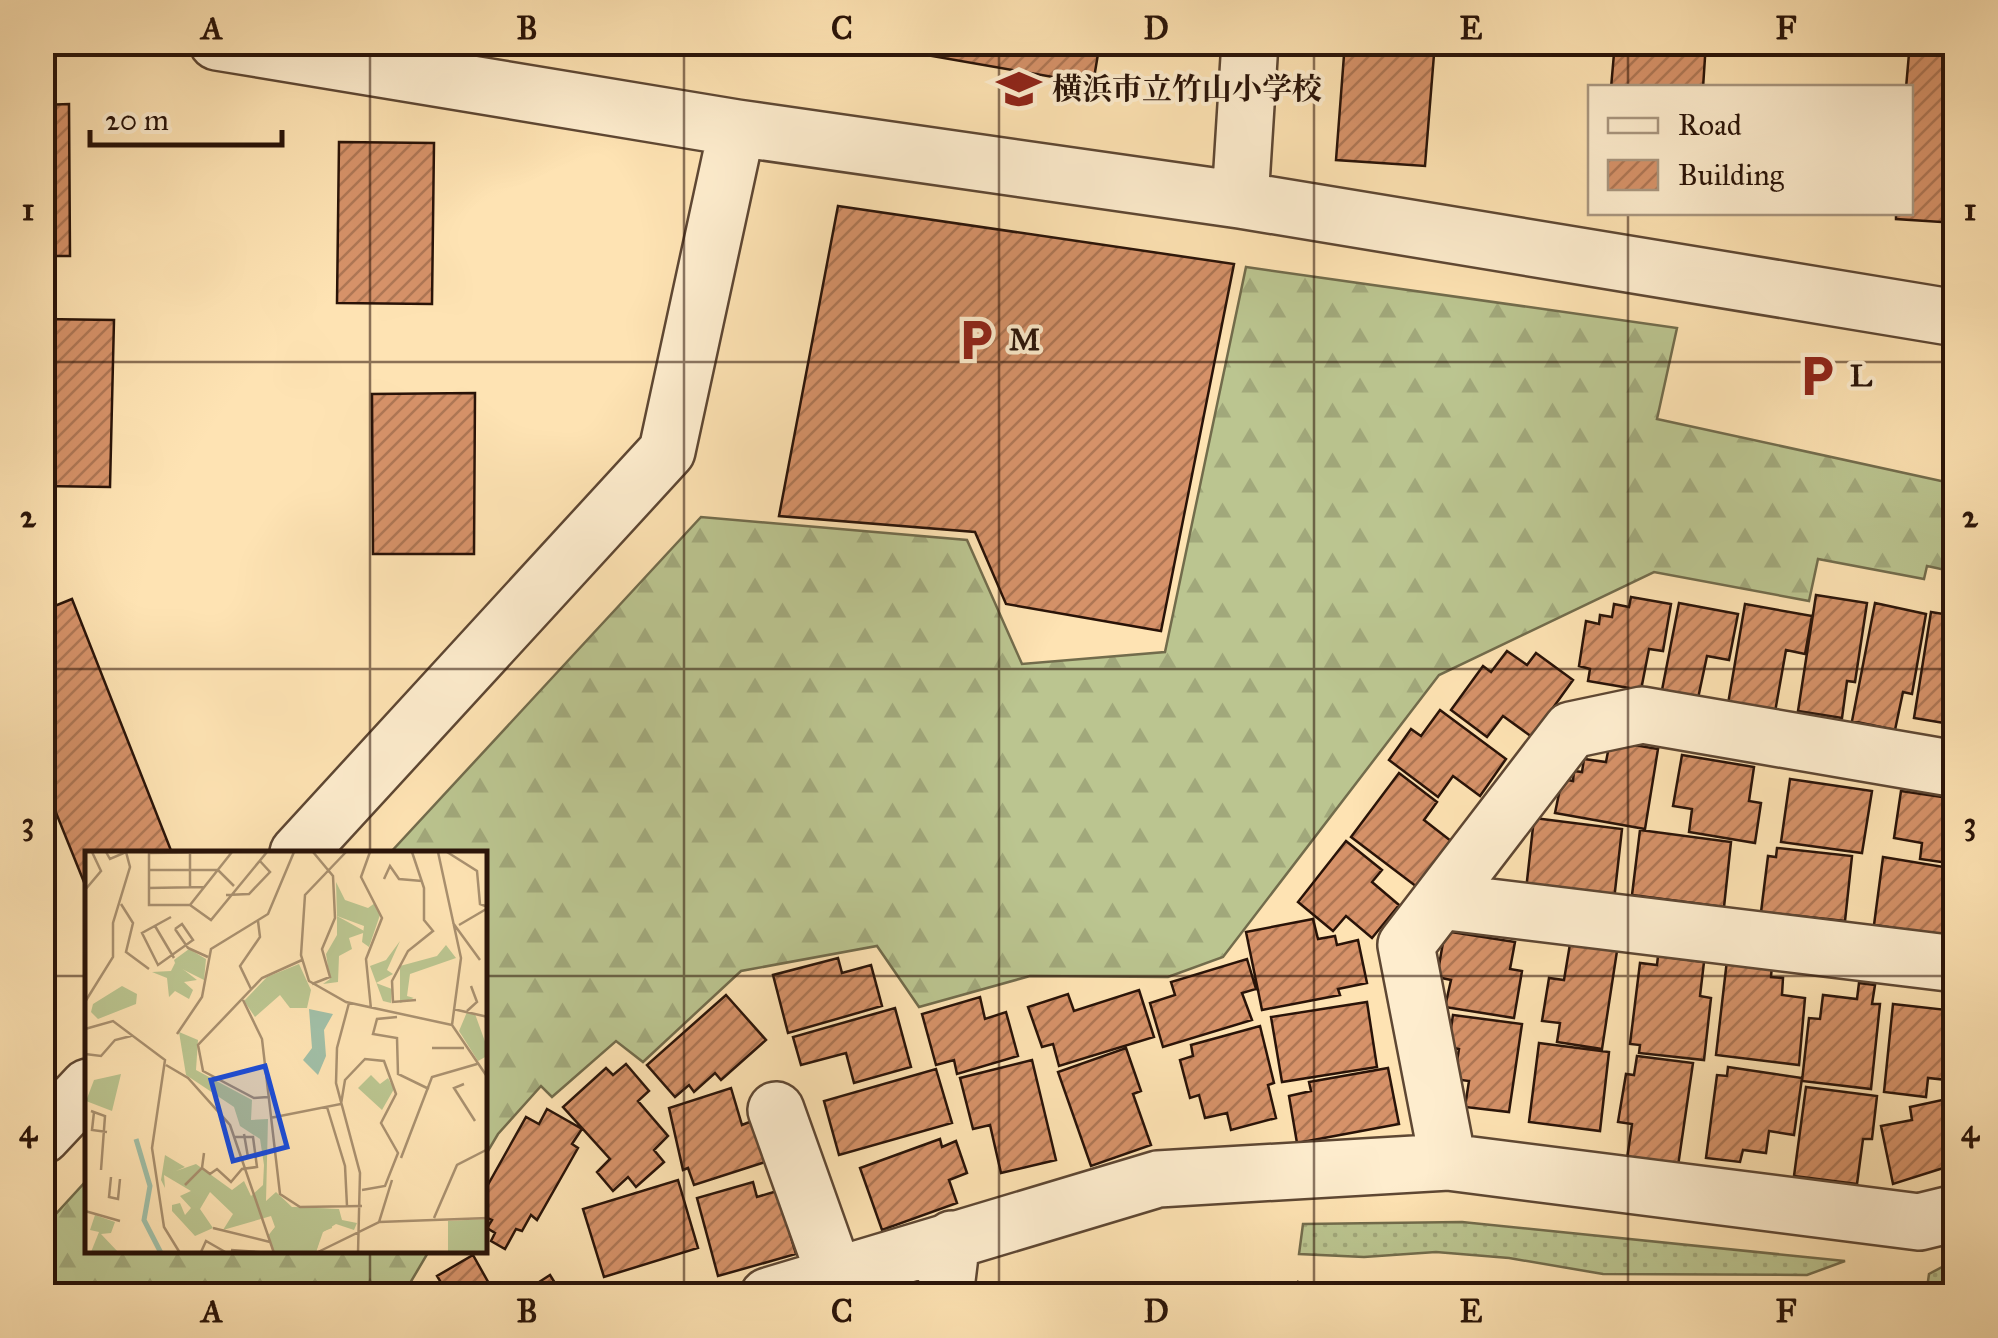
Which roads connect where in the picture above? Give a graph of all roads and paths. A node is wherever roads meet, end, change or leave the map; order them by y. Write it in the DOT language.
graph roads {
  1 [pos="217,42"];
  2 [pos="1250,42"];
  3 [pos="737,128"];
  4 [pos="1240,200"];
  5 [pos="1956,318"];
  6 [pos="1956,769"];
  7 [pos="300,851"];
  8 [pos="1440,900"];
  9 [pos="1956,964"];
  10 [pos="85,1090"];
  11 [pos="776,1110"];
  12 [pos="42,1136"];
  13 [pos="1448,1162"];
  14 [pos="1956,1213"];
  15 [pos="952,1239"];
  16 [pos="834,1273"];
  17 [pos="768,1296"];
  18 [pos="946,1296"];
  1 -- 3 [label="street"];
  2 -- 4 [label="street"];
  3 -- 4 [label="street"];
  3 -- 7 [label="street"];
  4 -- 5 [label="street"];
  6 -- 8 [label="street"];
  8 -- 9 [label="street"];
  8 -- 13 [label="street"];
  10 -- 12 [label="street"];
  11 -- 16 [label="street"];
  13 -- 14 [label="street"];
  13 -- 15 [label="street"];
  15 -- 16 [label="street"];
  15 -- 18 [label="street"];
  16 -- 17 [label="street"];
}
